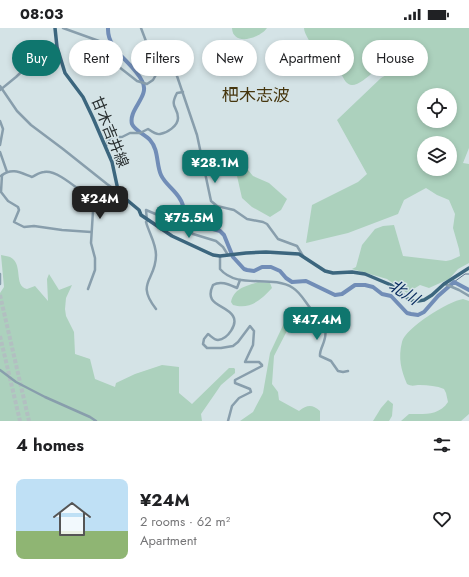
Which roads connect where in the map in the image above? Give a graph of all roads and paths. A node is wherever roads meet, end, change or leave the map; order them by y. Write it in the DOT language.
graph roads {
  1 [pos="55,28"];
  2 [pos="62,28"];
  3 [pos="141,28"];
  4 [pos="56,40"];
  5 [pos="146,40"];
  6 [pos="61,60"];
  7 [pos="17,76"];
  8 [pos="131,76"];
  9 [pos="131,76"];
  10 [pos="155,76"];
  11 [pos="177,76"];
  12 [pos="1,88"];
  13 [pos="182,92"];
  14 [pos="0,120"];
  15 [pos="0,145"];
  16 [pos="106,146"];
  17 [pos="0,152"];
  18 [pos="7,172"];
  19 [pos="1,176"];
  20 [pos="116,189"];
  21 [pos="98,203"];
  22 [pos="147,221"];
  23 [pos="91,232"];
  24 [pos="228,255"];
  25 [pos="220,256"];
  26 [pos="303,256"];
  27 [pos="469,268"];
  28 [pos="0,274"];
  29 [pos="240,280"];
  30 [pos="0,284"];
  31 [pos="444,284"];
  32 [pos="88,289"];
  33 [pos="469,296"];
  34 [pos="156,309"];
  35 [pos="0,370"];
  36 [pos="348,371"];
  37 [pos="96,421"];
  38 [pos="228,421"];
  1 -- 4 [label="main road, 甘木吉井線"];
  2 -- 9 [label="street"];
  3 -- 5 [label="street"];
  6 -- 16 [label="main road, 甘木吉井線"];
  7 -- 12 [label="street"];
  8 -- 10 [label="street"];
  11 -- 13 [label="street"];
  12 -- 20 [label="street"];
  13 -- 16 [label="street"];
  13 -- 26 [label="street"];
  14 -- 15 [label="street"];
  16 -- 20 [label="main road, 甘木吉井線"];
  17 -- 18 [label="street"];
  18 -- 19 [label="street"];
  18 -- 21 [label="street"];
  19 -- 23 [label="street"];
  20 -- 21 [label="street"];
  20 -- 22 [label="main road, 甘木吉井線"];
  21 -- 23 [label="street"];
  22 -- 24 [label="street"];
  22 -- 25 [label="main road, 甘木吉井線"];
  22 -- 34 [label="street"];
  23 -- 32 [label="street"];
  24 -- 25 [label="main road, 甘木吉井線"];
  24 -- 26 [label="main road, 甘木吉井線"];
  25 -- 29 [label="street"];
  26 -- 31 [label="main road, 甘木吉井線"];
  27 -- 31 [label="main road, 甘木吉井線"];
  28 -- 30 [label="street"];
  29 -- 36 [label="street"];
  29 -- 38 [label="street"];
  31 -- 33 [label="street"];
  35 -- 37 [label="street"];
}
